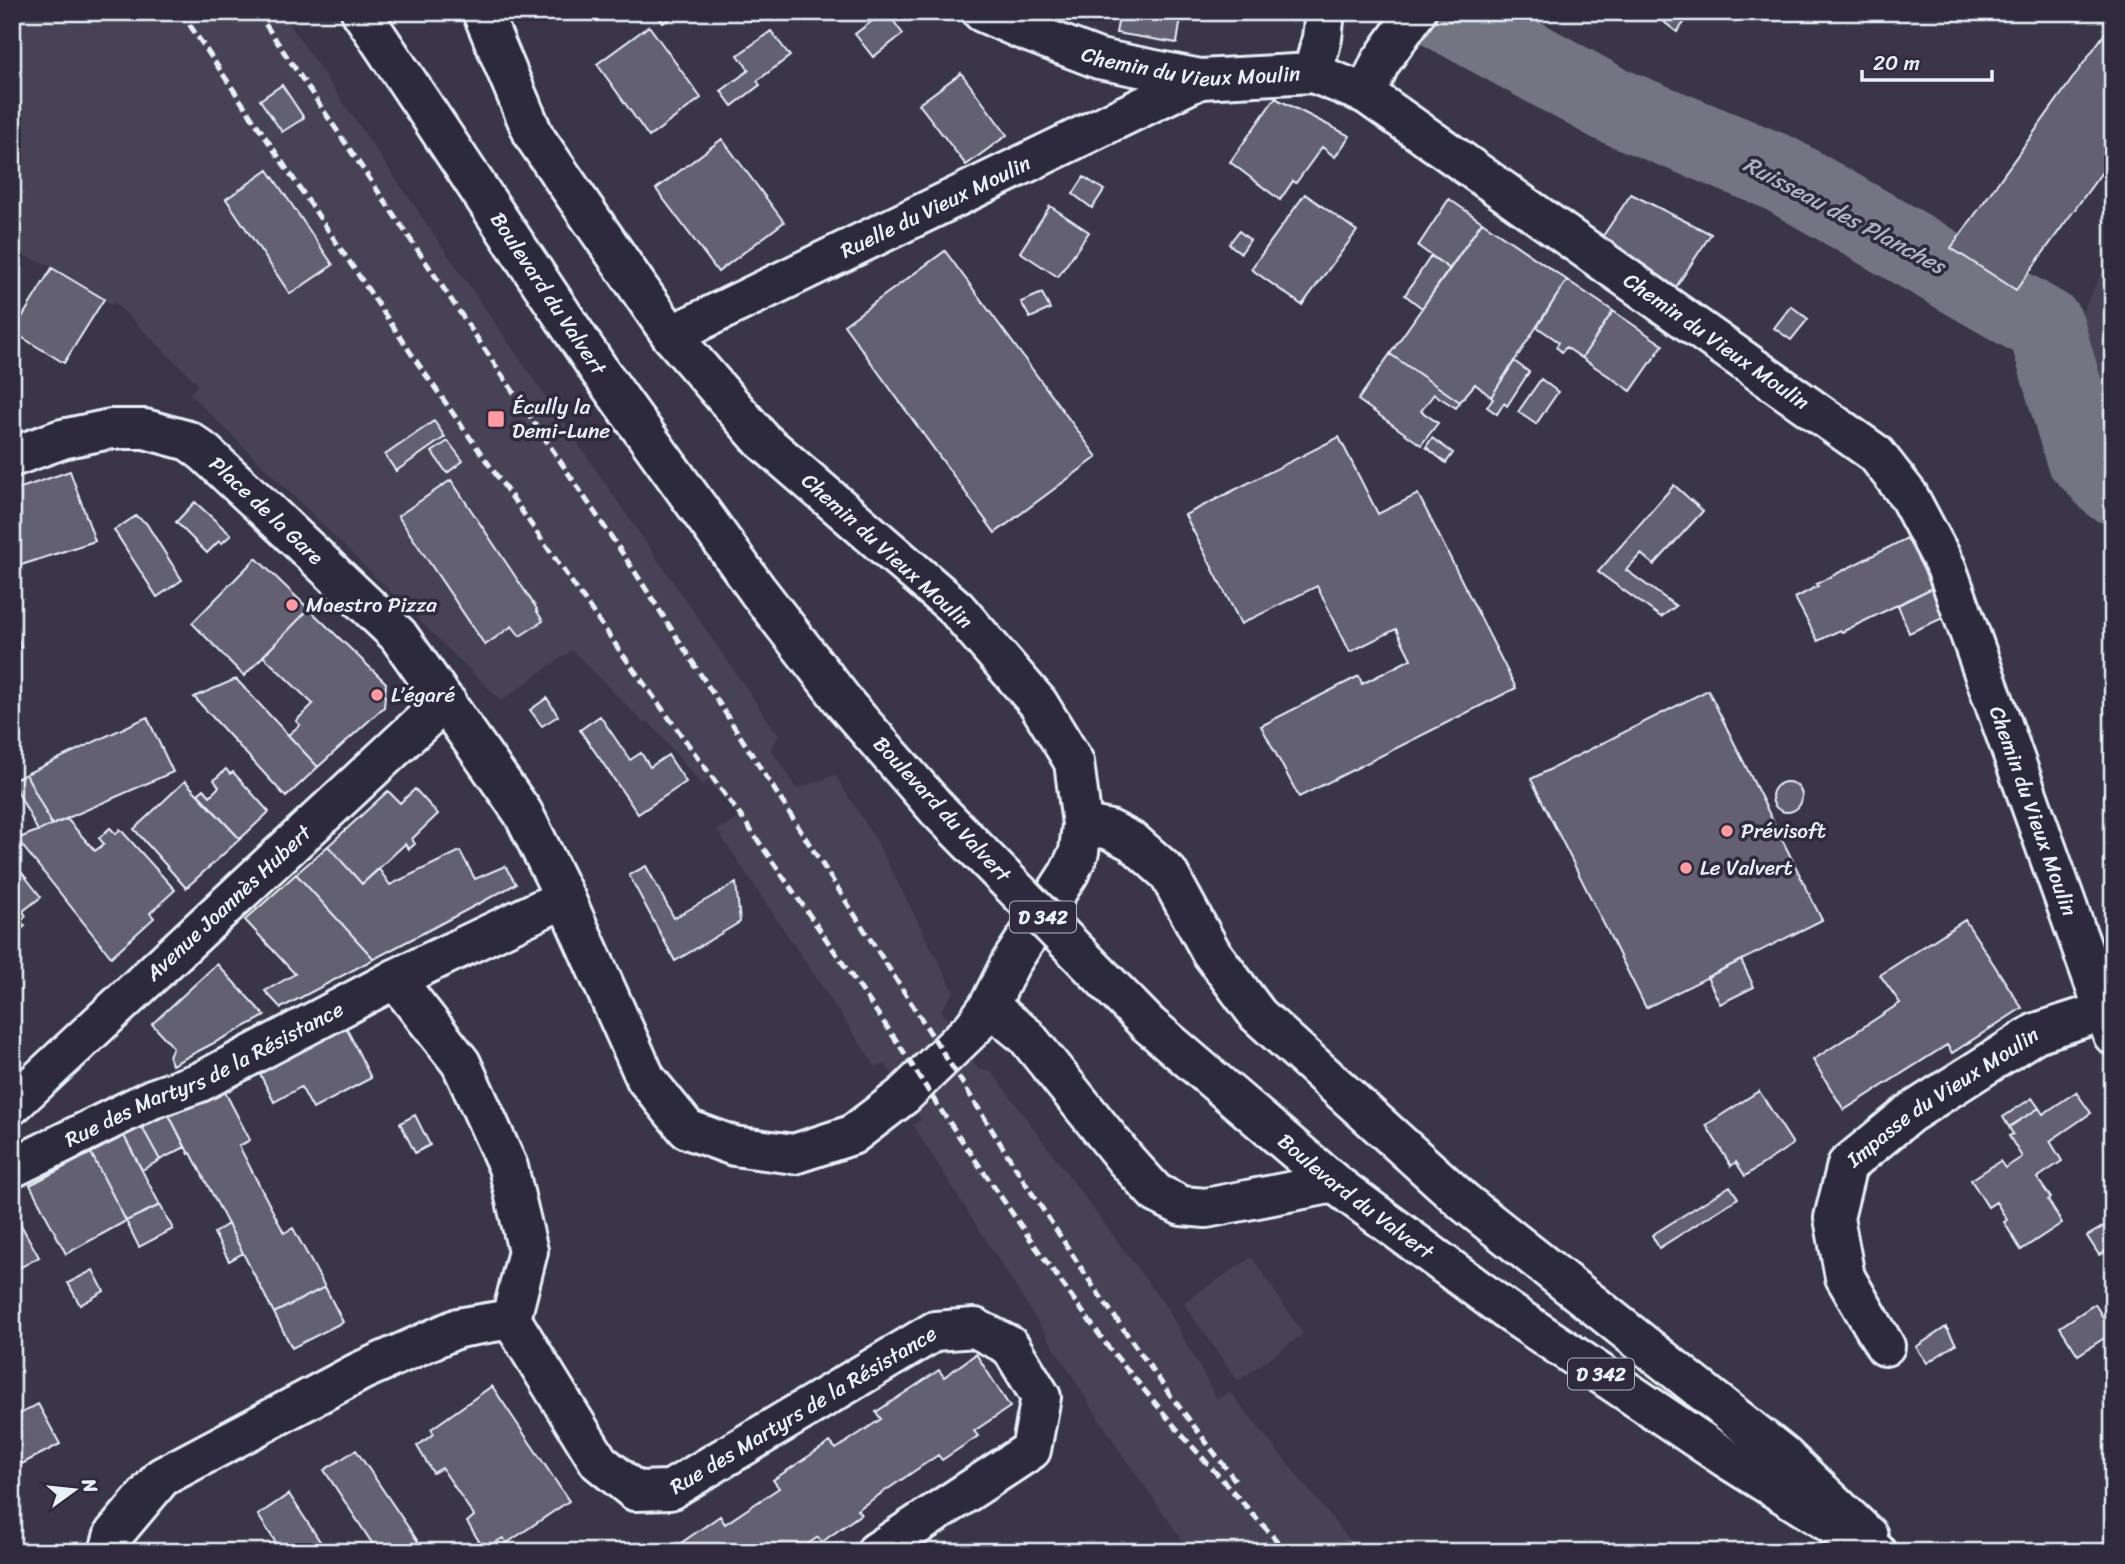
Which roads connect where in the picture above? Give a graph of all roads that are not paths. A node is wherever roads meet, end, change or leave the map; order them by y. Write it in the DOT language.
graph roads {
  1 [pos="361,12"];
  2 [pos="482,12"];
  3 [pos="982,12"];
  4 [pos="1416,12"];
  5 [pos="1320,41"];
  6 [pos="1373,78"];
  7 [pos="1200,79"];
  8 [pos="671,335"];
  9 [pos="14,452"];
  10 [pos="447,704"];
  11 [pos="1082,824"];
  12 [pos="565,898"];
  13 [pos="395,979"];
  14 [pos="989,1006"];
  15 [pos="2108,1023"];
  16 [pos="12,1105"];
  17 [pos="12,1168"];
  18 [pos="1334,1183"];
  19 [pos="511,1319"];
  20 [pos="1885,1346"];
  21 [pos="109,1552"];
  22 [pos="876,1552"];
  23 [pos="1876,1552"];
  24 [pos="1885,1552"];
  1 -- 18 [label="street, Boulevard du Valvert / D 342, bridge"];
  2 -- 8 [label="street, Chemin du Vieux Moulin"];
  3 -- 7 [label="street, Chemin du Vieux Moulin"];
  4 -- 6 [label="street"];
  5 -- 6 [label="street, Chemin du Vieux Moulin"];
  5 -- 7 [label="street, Chemin du Vieux Moulin"];
  6 -- 15 [label="street, Chemin du Vieux Moulin"];
  7 -- 8 [label="street, Ruelle du Vieux Moulin"];
  8 -- 11 [label="street, Chemin du Vieux Moulin"];
  9 -- 10 [label="street, Place de la Gare"];
  10 -- 12 [label="street, Place de la Gare"];
  10 -- 16 [label="street, Avenue Joannès Hubert"];
  11 -- 14 [label="street, Chemin du Vieux Moulin"];
  11 -- 24 [label="street"];
  12 -- 13 [label="street, Rue des Martyrs de la Résistance"];
  12 -- 14 [label="street, Place de la Gare"];
  13 -- 17 [label="street, Rue des Martyrs de la Résistance"];
  13 -- 19 [label="street"];
  14 -- 18 [label="street"];
  15 -- 20 [label="street, Impasse du Vieux Moulin"];
  18 -- 23 [label="street, Boulevard du Valvert / D 342"];
  19 -- 21 [label="street"];
  19 -- 22 [label="street, Rue des Martyrs de la Résistance"];
}
